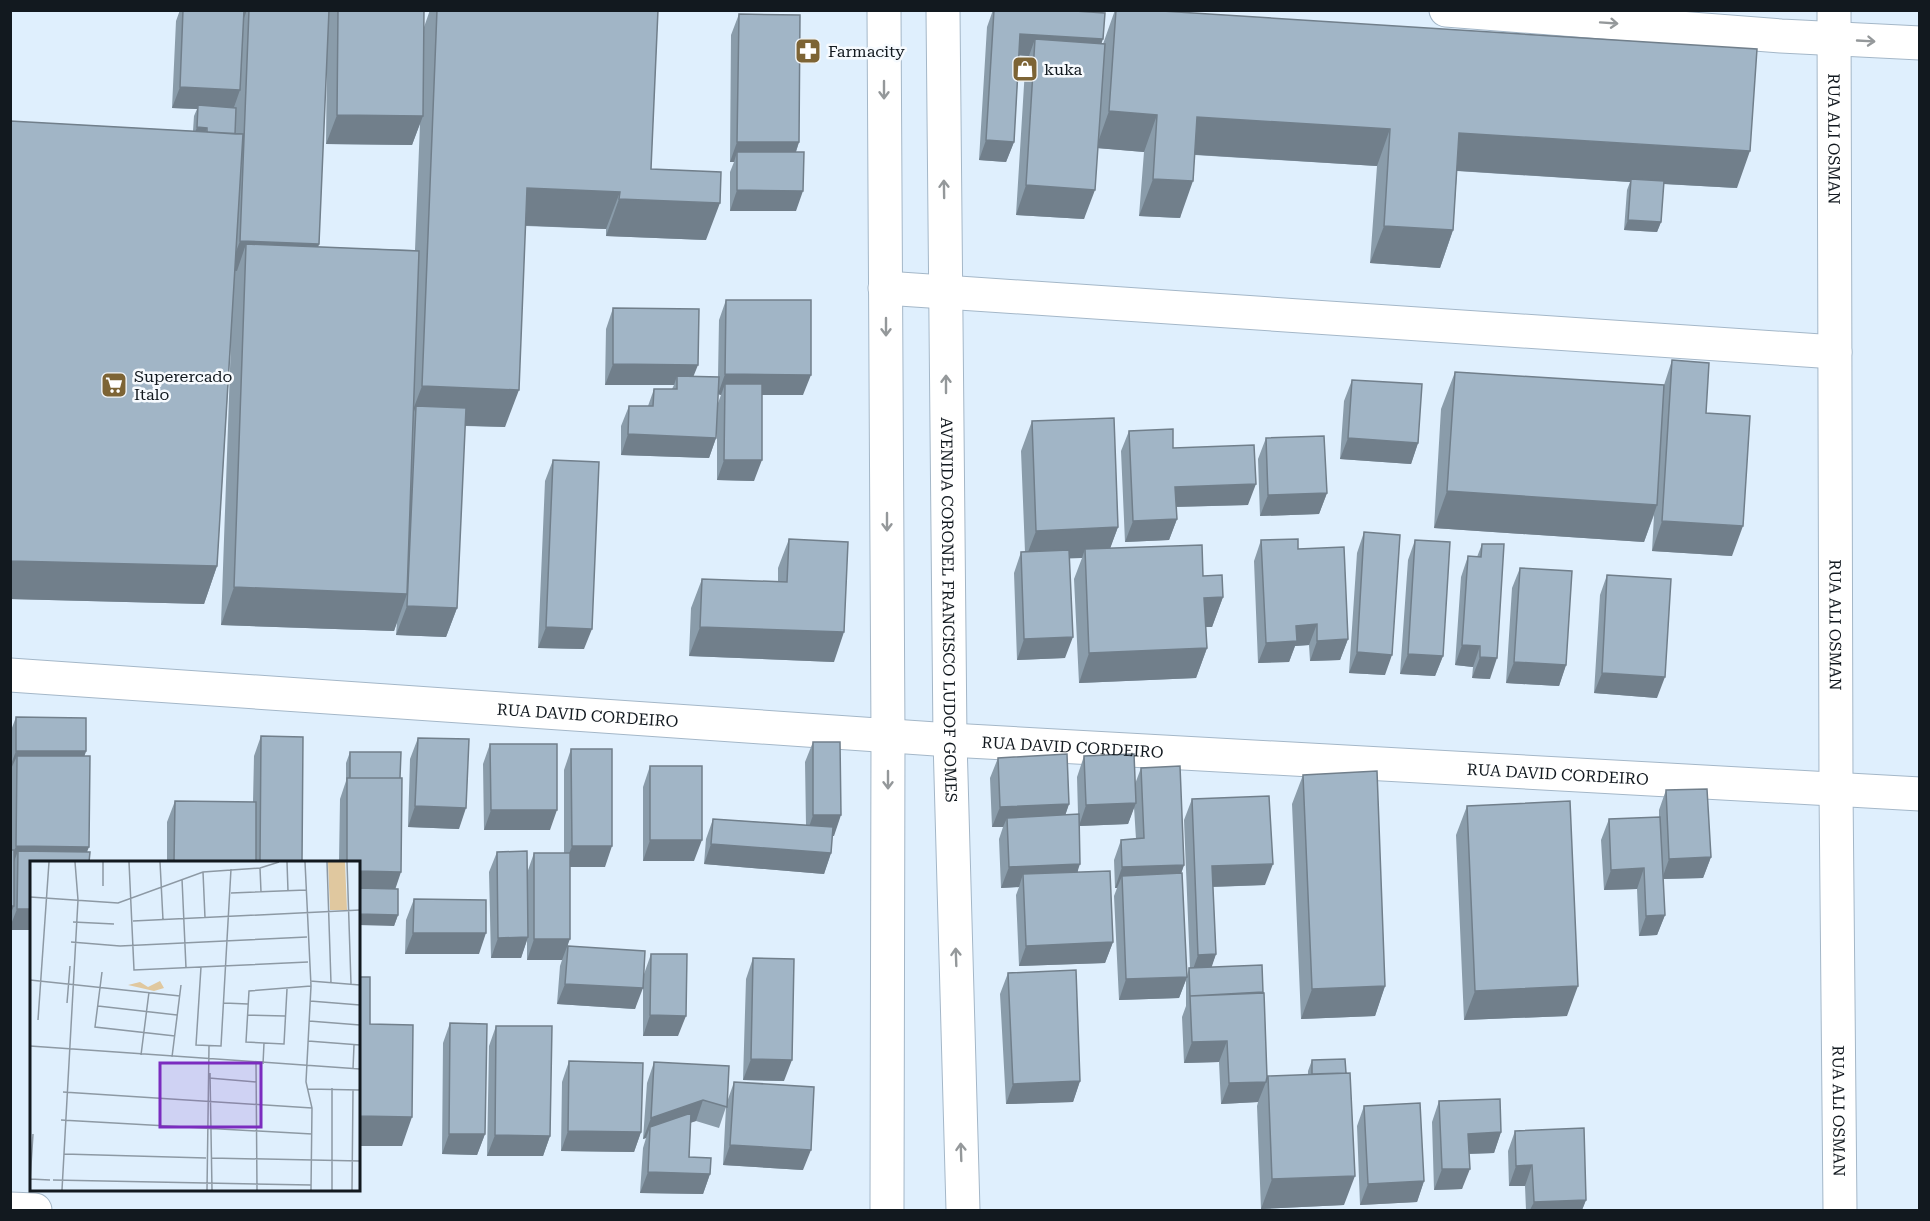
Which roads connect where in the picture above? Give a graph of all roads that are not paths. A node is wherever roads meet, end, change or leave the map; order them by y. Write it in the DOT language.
graph roads {
  1 [pos="884,10"];
  2 [pos="943,10"];
  3 [pos="1446,10"];
  4 [pos="1834,25"];
  5 [pos="1920,43"];
  6 [pos="885,288"];
  7 [pos="946,292"];
  8 [pos="1835,352"];
  9 [pos="10,675"];
  10 [pos="888,736"];
  11 [pos="950,740"];
  12 [pos="1836,789"];
  13 [pos="1920,794"];
  14 [pos="10,1209"];
  15 [pos="35,1210"];
  16 [pos="887,1210"];
  17 [pos="963,1210"];
  18 [pos="1840,1210"];
  1 -- 6 [label="street, one-way"];
  7 -- 2 [label="street, AVENIDA CORONEL FRANCISCO LUDOF GOMES, one-way"];
  3 -- 4 [label="street, one-way"];
  4 -- 5 [label="street, one-way"];
  4 -- 8 [label="street, RUA ALI OSMAN"];
  6 -- 7 [label="street"];
  6 -- 10 [label="street, one-way"];
  7 -- 8 [label="street"];
  11 -- 7 [label="street, AVENIDA CORONEL FRANCISCO LUDOF GOMES, one-way"];
  8 -- 12 [label="street, RUA ALI OSMAN"];
  9 -- 10 [label="street, RUA DAVID CORDEIRO"];
  10 -- 11 [label="street, RUA DAVID CORDEIRO"];
  10 -- 16 [label="street, one-way"];
  11 -- 12 [label="street, RUA DAVID CORDEIRO"];
  17 -- 11 [label="street, AVENIDA CORONEL FRANCISCO LUDOF GOMES, one-way"];
  12 -- 13 [label="street, RUA DAVID CORDEIRO"];
  12 -- 18 [label="street, RUA ALI OSMAN"];
  14 -- 15 [label="street"];
}
